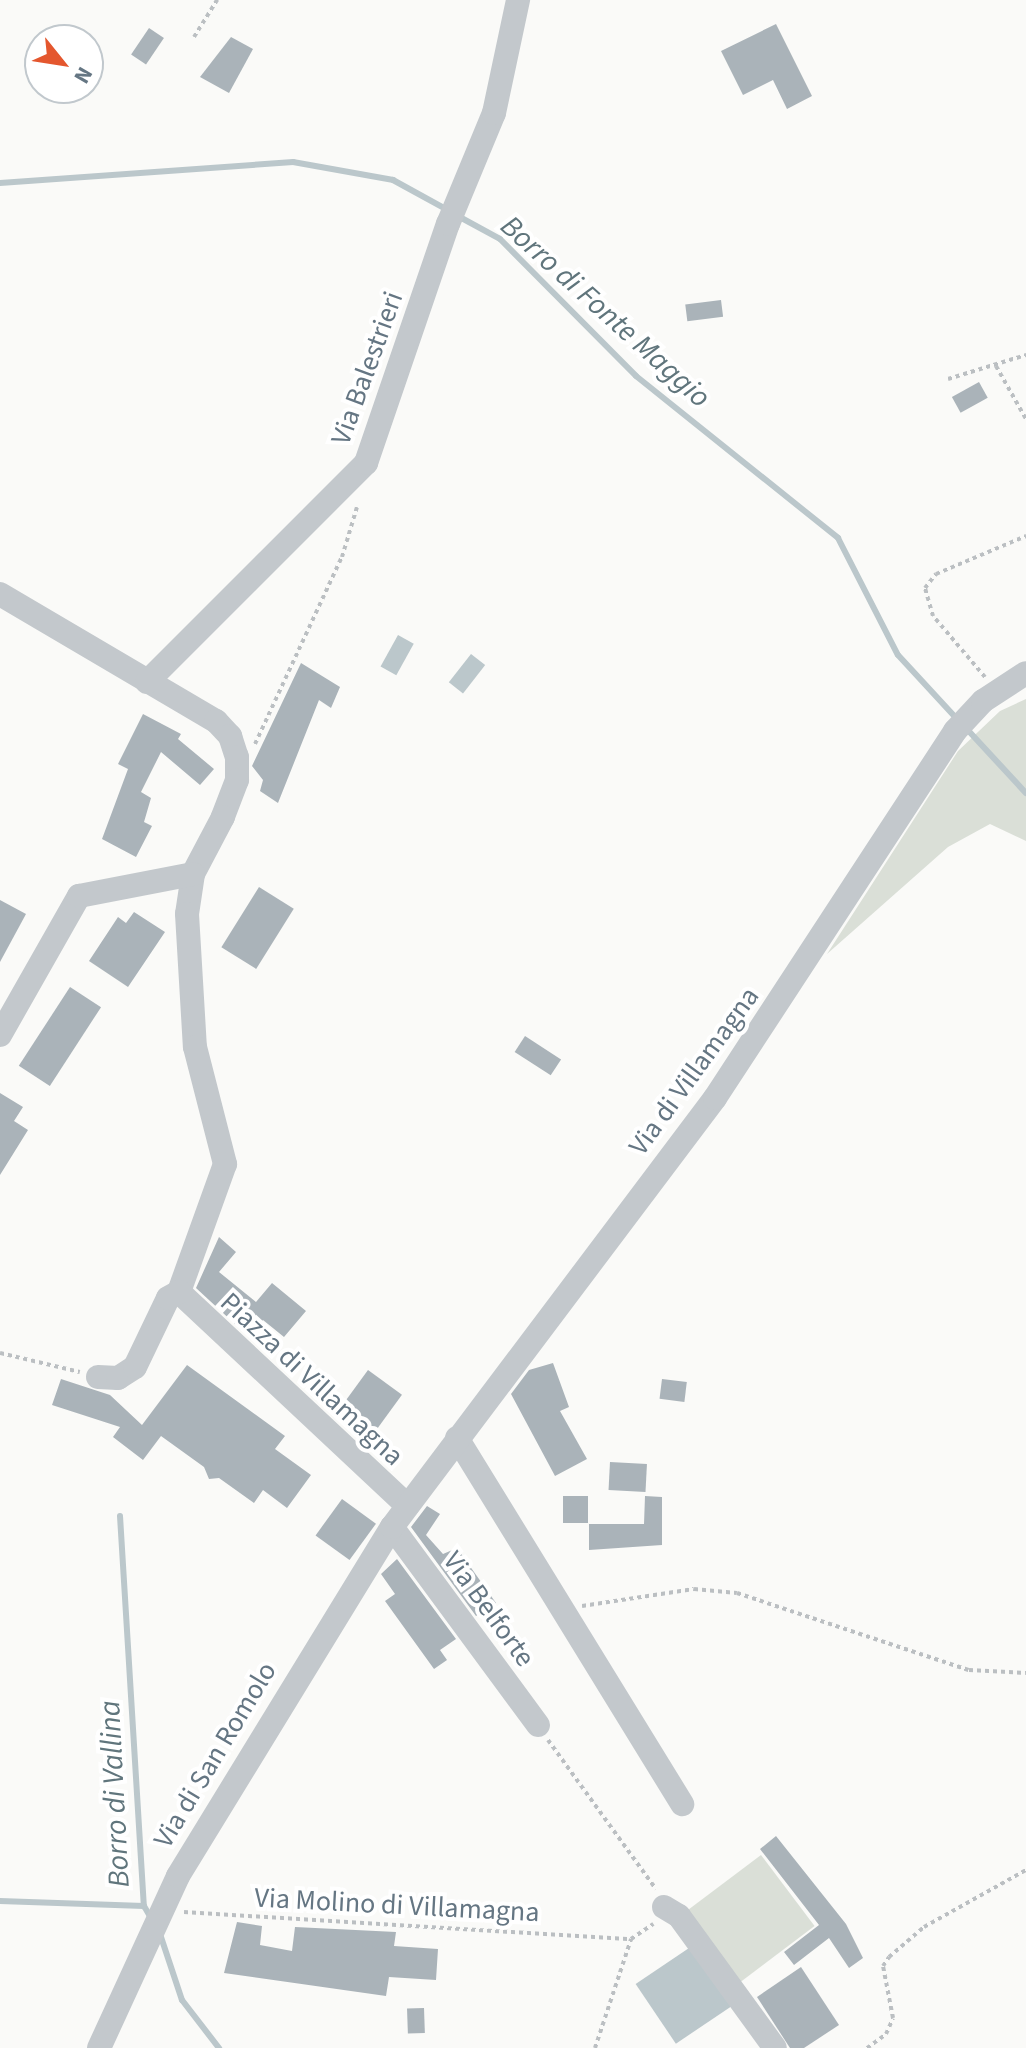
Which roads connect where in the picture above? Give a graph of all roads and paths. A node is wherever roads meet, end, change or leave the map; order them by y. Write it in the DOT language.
graph roads {
  1 [pos="217,0"];
  2 [pos="518,0"];
  3 [pos="194,37"];
  4 [pos="1026,355"];
  5 [pos="996,366"];
  6 [pos="948,379"];
  7 [pos="1026,419"];
  8 [pos="357,507"];
  9 [pos="1026,536"];
  10 [pos="0,594"];
  11 [pos="1026,673"];
  12 [pos="147,682"];
  13 [pos="997,691"];
  14 [pos="238,769"];
  15 [pos="193,874"];
  16 [pos="0,1035"];
  17 [pos="179,1292"];
  18 [pos="0,1353"];
  19 [pos="98,1377"];
  20 [pos="457,1438"];
  21 [pos="408,1506"];
  22 [pos="392,1527"];
  23 [pos="563,1609"];
  24 [pos="1026,1673"];
  25 [pos="538,1725"];
  26 [pos="682,1804"];
  27 [pos="1026,1870"];
  28 [pos="664,1907"];
  29 [pos="157,1918"];
  30 [pos="631,1939"];
  31 [pos="99,2048"];
  32 [pos="595,2048"];
  33 [pos="775,2048"];
  34 [pos="867,2048"];
  1 -- 3 [label="path"];
  2 -- 12 [label="street, Via Balestrieri"];
  4 -- 5 [label="path"];
  5 -- 6 [label="path"];
  5 -- 7 [label="path"];
  8 -- 14 [label="path"];
  9 -- 13 [label="path"];
  10 -- 12 [label="street"];
  11 -- 13 [label="street, Via di Villamagna"];
  12 -- 14 [label="street"];
  13 -- 20 [label="street, Via di Villamagna"];
  14 -- 15 [label="street"];
  15 -- 16 [label="street"];
  15 -- 17 [label="street"];
  17 -- 19 [label="street"];
  17 -- 21 [label="street, Piazza di Villamagna"];
  18 -- 19 [label="path"];
  20 -- 21 [label="street, Via di Villamagna"];
  20 -- 23 [label="street"];
  21 -- 22 [label="street, Via di San Romolo"];
  22 -- 25 [label="street, Via Belforte"];
  22 -- 29 [label="street, Via di San Romolo"];
  23 -- 24 [label="path"];
  23 -- 26 [label="street"];
  25 -- 28 [label="path"];
  27 -- 34 [label="path"];
  28 -- 30 [label="path"];
  28 -- 33 [label="street"];
  29 -- 30 [label="path, Via Molino di Villamagna"];
  29 -- 31 [label="street, Via di San Romolo"];
  30 -- 32 [label="path"];
}
